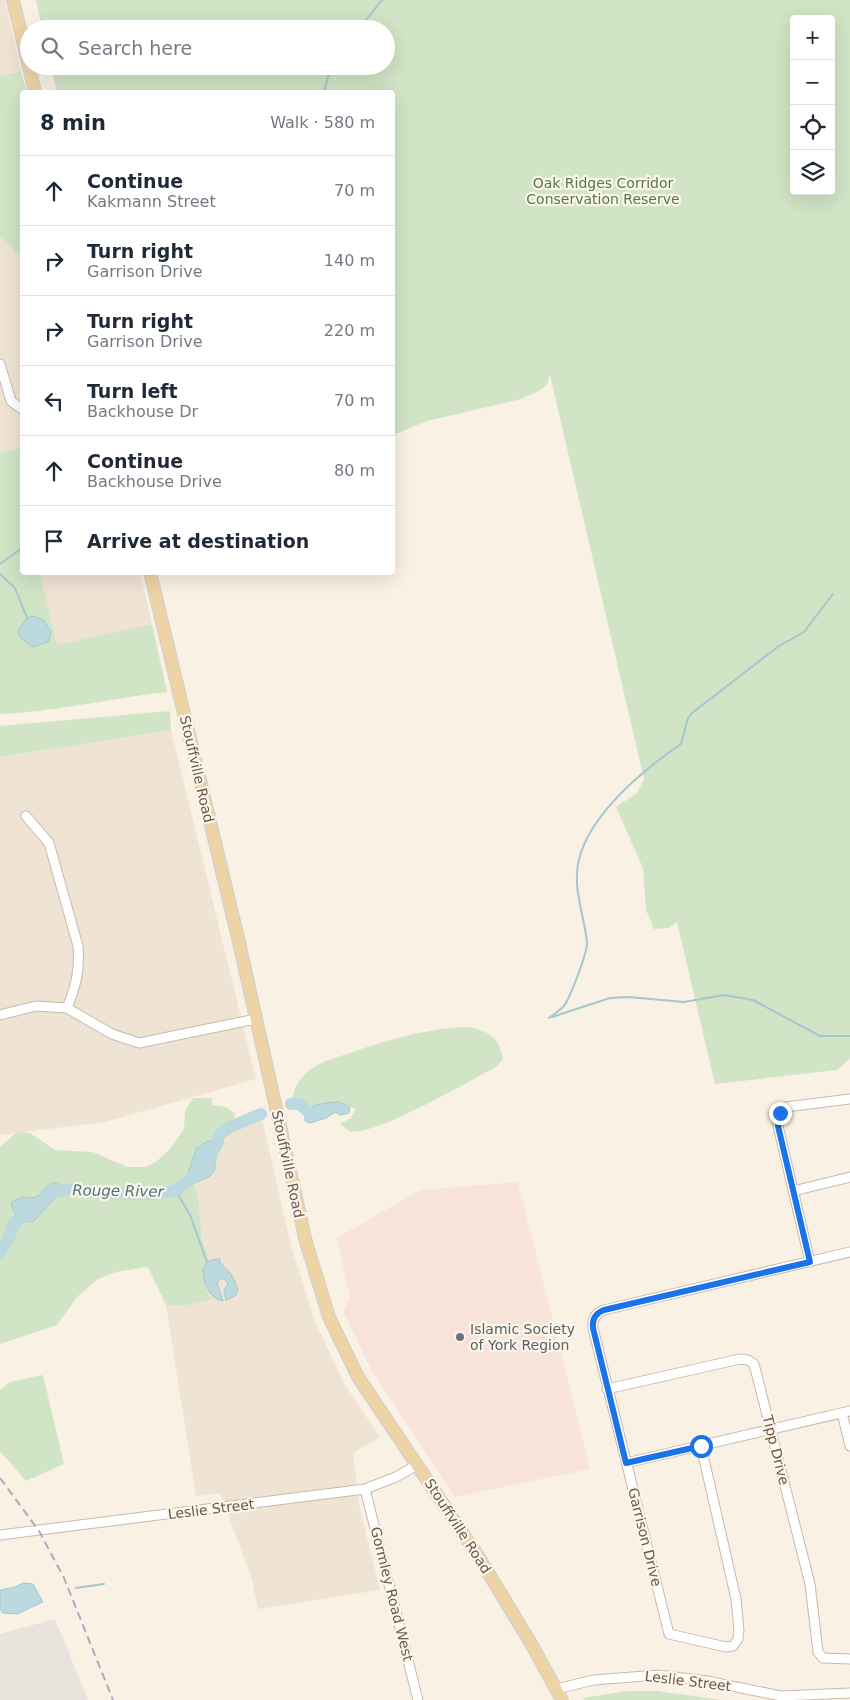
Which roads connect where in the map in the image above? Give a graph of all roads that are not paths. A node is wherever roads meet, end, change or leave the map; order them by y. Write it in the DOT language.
graph roads {
  1 [pos="13,0"];
  2 [pos="20,29"];
  3 [pos="31,75"];
  4 [pos="35,90"];
  5 [pos="0,364"];
  6 [pos="20,408"];
  7 [pos="151,575"];
  8 [pos="26,816"];
  9 [pos="67,1008"];
  10 [pos="0,1015"];
  11 [pos="256,1019"];
  12 [pos="850,1099"];
  13 [pos="850,1177"];
  14 [pos="793,1191"];
  15 [pos="850,1252"];
  16 [pos="810,1262"];
  17 [pos="607,1389"];
  18 [pos="846,1412"];
  19 [pos="771,1429"];
  20 [pos="701,1446"];
  21 [pos="850,1446"];
  22 [pos="626,1463"];
  23 [pos="417,1465"];
  24 [pos="366,1488"];
  25 [pos="0,1536"];
  26 [pos="850,1659"];
  27 [pos="556,1689"];
  28 [pos="850,1693"];
  29 [pos="418,1700"];
  30 [pos="562,1700"];
  1 -- 2 [label="main road"];
  3 -- 4 [label="main road"];
  5 -- 6 [label="street"];
  7 -- 11 [label="main road, Stouffville Road"];
  8 -- 9 [label="street"];
  9 -- 10 [label="street"];
  9 -- 11 [label="street"];
  11 -- 23 [label="main road, Stouffville Road"];
  12 -- 14 [label="street"];
  13 -- 14 [label="street"];
  14 -- 16 [label="street"];
  15 -- 16 [label="street, Garrison Drive"];
  16 -- 17 [label="street, Garrison Drive"];
  17 -- 19 [label="street, Tipp Drive"];
  17 -- 22 [label="street, Garrison Drive"];
  18 -- 19 [label="street"];
  18 -- 21 [label="street"];
  19 -- 20 [label="street"];
  19 -- 26 [label="street, Tipp Drive"];
  20 -- 22 [label="street"];
  20 -- 22 [label="street, Garrison Drive"];
  23 -- 24 [label="street, Leslie Street"];
  23 -- 27 [label="main road, Stouffville Road"];
  24 -- 25 [label="street, Leslie Street"];
  24 -- 29 [label="street, Gormley Road West"];
  27 -- 28 [label="street, Leslie Street"];
  27 -- 30 [label="main road, Stouffville Road"];
}
